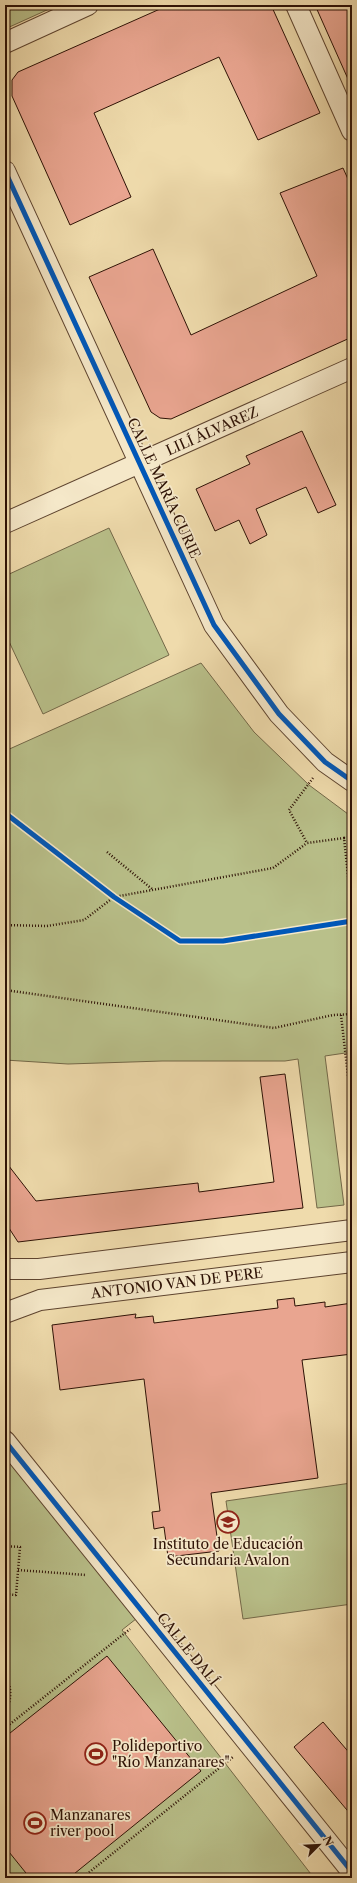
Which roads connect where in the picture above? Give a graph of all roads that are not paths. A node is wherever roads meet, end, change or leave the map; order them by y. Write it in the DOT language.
graph roads {
  1 [pos="88,5"];
  2 [pos="296,5"];
  3 [pos="5,43"];
  4 [pos="352,131"];
  5 [pos="5,171"];
  6 [pos="352,368"];
  7 [pos="139,464"];
  8 [pos="5,523"];
  9 [pos="352,781"];
  10 [pos="352,1230"];
  11 [pos="352,1262"];
  12 [pos="5,1269"];
  13 [pos="5,1313"];
  14 [pos="5,1441"];
  15 [pos="352,1872"];
  1 -- 3 [label="street"];
  2 -- 4 [label="street"];
  5 -- 7 [label="street, CALLE MARÍA CURIE"];
  6 -- 7 [label="street, LILÍ ÁLVAREZ"];
  7 -- 8 [label="street, LILÍ ÁLVAREZ"];
  7 -- 9 [label="street, CALLE MARÍA CURIE"];
  10 -- 12 [label="street"];
  11 -- 13 [label="street, ANTONIO VAN DE PERE"];
  14 -- 15 [label="street, CALLE DALÍ"];
}
